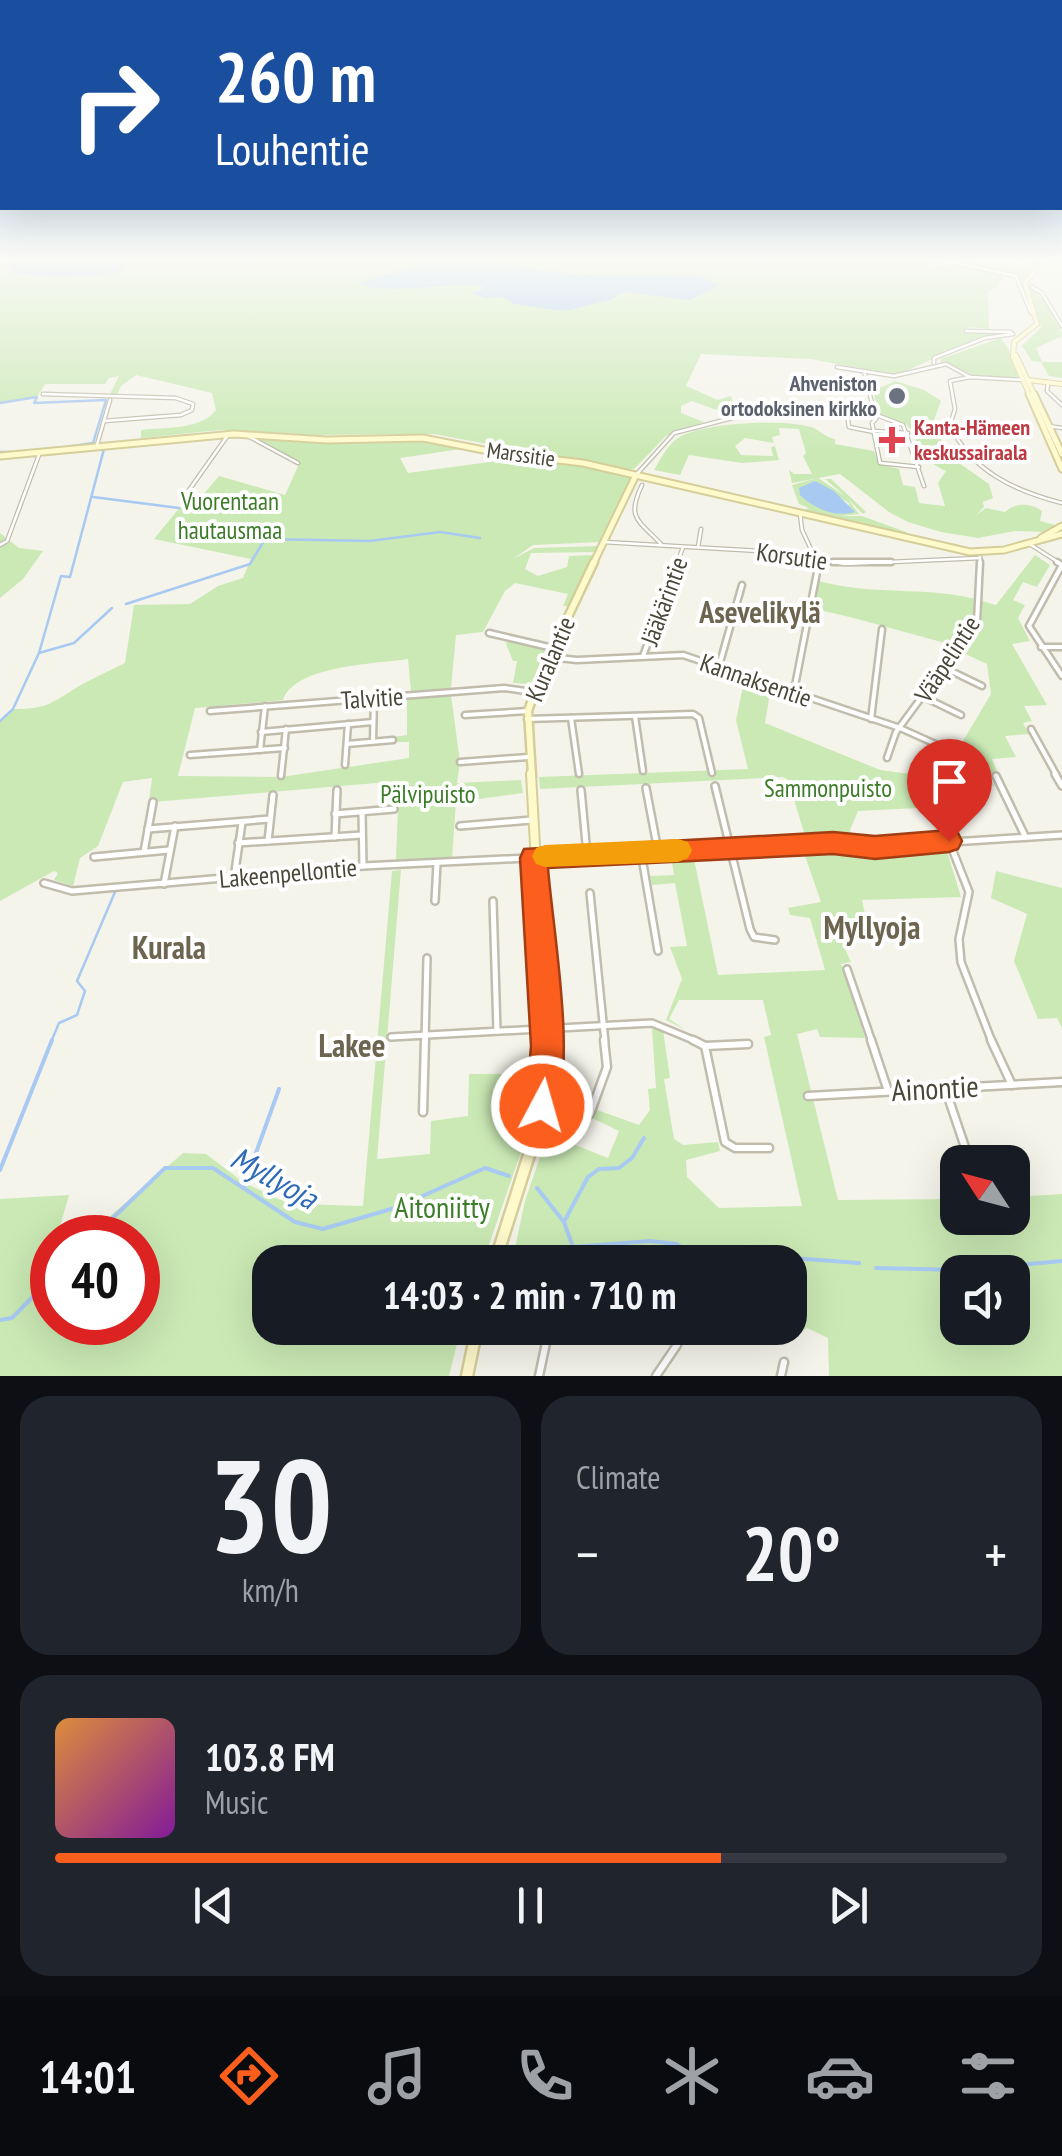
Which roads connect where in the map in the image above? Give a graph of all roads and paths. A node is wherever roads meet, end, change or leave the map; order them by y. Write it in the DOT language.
graph roads {
  1 [pos="1035,325"];
  2 [pos="966,332"];
  3 [pos="934,363"];
  4 [pos="837,368"];
  5 [pos="864,371"];
  6 [pos="897,377"];
  7 [pos="970,377"];
  8 [pos="1028,382"];
  9 [pos="1048,382"];
  10 [pos="1062,384"];
  11 [pos="43,394"];
  12 [pos="110,398"];
  13 [pos="1062,405"];
  14 [pos="742,409"];
  15 [pos="874,415"];
  16 [pos="104,421"];
  17 [pos="1047,426"];
  18 [pos="1062,428"];
  19 [pos="874,432"];
  20 [pos="228,434"];
  21 [pos="246,434"];
  22 [pos="908,434"];
  23 [pos="96,448"];
  24 [pos="1062,454"];
  25 [pos="39,455"];
  26 [pos="0,456"];
  27 [pos="298,463"];
  28 [pos="919,466"];
  29 [pos="1062,469"];
  30 [pos="636,475"];
  31 [pos="642,484"];
  32 [pos="924,486"];
  33 [pos="186,493"];
  34 [pos="1061,503"];
  35 [pos="800,513"];
  36 [pos="1062,526"];
  37 [pos="702,529"];
  38 [pos="1062,534"];
  39 [pos="604,542"];
  40 [pos="1031,542"];
  41 [pos="661,544"];
  42 [pos="0,545"];
  43 [pos="684,546"];
  44 [pos="698,547"];
  45 [pos="981,555"];
  46 [pos="819,560"];
  47 [pos="1062,565"];
  48 [pos="742,585"];
  49 [pos="882,629"];
  50 [pos="488,633"];
  51 [pos="1062,647"];
  52 [pos="553,648"];
  53 [pos="1041,648"];
  54 [pos="643,656"];
  55 [pos="549,658"];
  56 [pos="719,666"];
  57 [pos="945,668"];
  58 [pos="1062,676"];
  59 [pos="982,686"];
  60 [pos="533,692"];
  61 [pos="794,693"];
  62 [pos="924,697"];
  63 [pos="374,698"];
  64 [pos="265,706"];
  65 [pos="210,711"];
  66 [pos="465,715"];
  67 [pos="961,715"];
  68 [pos="527,716"];
  69 [pos="634,716"];
  70 [pos="570,718"];
  71 [pos="870,720"];
  72 [pos="373,722"];
  73 [pos="348,724"];
  74 [pos="900,728"];
  75 [pos="286,729"];
  76 [pos="1031,729"];
  77 [pos="262,732"];
  78 [pos="393,740"];
  79 [pos="372,742"];
  80 [pos="347,744"];
  81 [pos="940,746"];
  82 [pos="285,748"];
  83 [pos="260,750"];
  84 [pos="190,755"];
  85 [pos="528,757"];
  86 [pos="886,758"];
  87 [pos="460,762"];
  88 [pos="345,764"];
  89 [pos="643,771"];
  90 [pos="712,772"];
  91 [pos="578,774"];
  92 [pos="281,776"];
  93 [pos="996,776"];
  94 [pos="715,786"];
  95 [pos="1062,786"];
  96 [pos="646,788"];
  97 [pos="337,790"];
  98 [pos="581,790"];
  99 [pos="273,795"];
  100 [pos="153,802"];
  101 [pos="394,808"];
  102 [pos="362,812"];
  103 [pos="336,814"];
  104 [pos="270,819"];
  105 [pos="532,820"];
  106 [pos="242,822"];
  107 [pos="175,826"];
  108 [pos="460,826"];
  109 [pos="148,829"];
  110 [pos="362,834"];
  111 [pos="1062,835"];
  112 [pos="336,836"];
  113 [pos="1025,836"];
  114 [pos="268,841"];
  115 [pos="949,841"];
  116 [pos="238,843"];
  117 [pos="730,848"];
  118 [pos="170,850"];
  119 [pos="658,851"];
  120 [pos="144,852"];
  121 [pos="642,852"];
  122 [pos="587,854"];
  123 [pos="94,857"];
  124 [pos="534,858"];
  125 [pos="437,863"];
  126 [pos="363,866"];
  127 [pos="234,878"];
  128 [pos="44,883"];
  129 [pos="164,884"];
  130 [pos="590,892"];
  131 [pos="434,901"];
  132 [pos="493,901"];
  133 [pos="774,940"];
  134 [pos="658,951"];
  135 [pos="428,958"];
  136 [pos="847,969"];
  137 [pos="606,1027"];
  138 [pos="546,1030"];
  139 [pos="498,1031"];
  140 [pos="425,1035"];
  141 [pos="391,1037"];
  142 [pos="748,1044"];
  143 [pos="705,1046"];
  144 [pos="1062,1082"];
  145 [pos="1012,1085"];
  146 [pos="945,1088"];
  147 [pos="888,1091"];
  148 [pos="808,1096"];
  149 [pos="423,1112"];
  150 [pos="590,1114"];
  151 [pos="964,1145"];
  152 [pos="768,1148"];
  153 [pos="500,1245"];
  154 [pos="474,1345"];
  155 [pos="546,1345"];
  156 [pos="676,1345"];
  157 [pos="784,1362"];
  158 [pos="470,1375"];
  159 [pos="539,1376"];
  160 [pos="656,1376"];
  161 [pos="782,1376"];
  1 -- 8 [label="main road"];
  2 -- 3 [label="street"];
  3 -- 6 [label="street"];
  3 -- 7 [label="street"];
  4 -- 5 [label="street"];
  5 -- 6 [label="street"];
  5 -- 15 [label="street"];
  7 -- 8 [label="street"];
  7 -- 34 [label="street"];
  8 -- 9 [label="main road"];
  8 -- 17 [label="main road"];
  9 -- 10 [label="main road"];
  9 -- 13 [label="street"];
  11 -- 12 [label="street"];
  12 -- 16 [label="street"];
  12 -- 16 [label="street"];
  14 -- 30 [label="street"];
  15 -- 19 [label="street"];
  15 -- 19 [label="street"];
  15 -- 22 [label="street"];
  16 -- 23 [label="street"];
  17 -- 18 [label="street"];
  17 -- 24 [label="main road"];
  17 -- 29 [label="main road"];
  19 -- 22 [label="street"];
  19 -- 28 [label="street"];
  20 -- 21 [label="main road, Marssitie"];
  20 -- 23 [label="main road, Marssitie"];
  20 -- 33 [label="street"];
  21 -- 27 [label="street"];
  21 -- 30 [label="main road, Marssitie"];
  22 -- 28 [label="street"];
  23 -- 25 [label="main road, Marssitie"];
  25 -- 26 [label="main road, Marssitie"];
  25 -- 42 [label="street"];
  28 -- 32 [label="street"];
  30 -- 35 [label="main road, Marssitie"];
  30 -- 39 [label="main road, Kuralantie"];
  31 -- 41 [label="street"];
  35 -- 45 [label="main road, Marssitie"];
  35 -- 46 [label="street"];
  36 -- 40 [label="main road, Marssitie"];
  37 -- 44 [label="street"];
  38 -- 40 [label="main road, Marssitie"];
  39 -- 41 [label="street, Korsutie"];
  39 -- 52 [label="main road, Kuralantie"];
  40 -- 45 [label="main road, Marssitie"];
  40 -- 47 [label="street"];
  41 -- 43 [label="street, Korsutie"];
  43 -- 44 [label="street, Korsutie"];
  43 -- 54 [label="street, Jääkärintie"];
  44 -- 46 [label="street, Korsutie"];
  45 -- 46 [label="street, Korsutie"];
  45 -- 57 [label="street, Vääpelintie"];
  46 -- 61 [label="street"];
  47 -- 53 [label="street"];
  48 -- 56 [label="street"];
  49 -- 71 [label="street"];
  50 -- 52 [label="street"];
  51 -- 53 [label="street"];
  52 -- 55 [label="main road, Kuralantie"];
  53 -- 58 [label="street"];
  54 -- 55 [label="street, Kannaksentie"];
  54 -- 56 [label="street, Kannaksentie"];
  55 -- 60 [label="main road, Kuralantie"];
  56 -- 61 [label="street, Kannaksentie"];
  57 -- 59 [label="street"];
  57 -- 62 [label="street, Vääpelintie"];
  60 -- 63 [label="street, Talvitie"];
  60 -- 68 [label="main road, Kuralantie"];
  61 -- 71 [label="street, Kannaksentie"];
  62 -- 67 [label="street"];
  62 -- 74 [label="street, Vääpelintie"];
  63 -- 64 [label="street, Talvitie"];
  63 -- 72 [label="street"];
  64 -- 65 [label="street, Talvitie"];
  64 -- 77 [label="street"];
  66 -- 68 [label="street"];
  68 -- 70 [label="street"];
  68 -- 85 [label="main road, Kuralantie"];
  69 -- 70 [label="street"];
  69 -- 89 [label="street"];
  69 -- 90 [label="street"];
  70 -- 91 [label="street"];
  71 -- 74 [label="street, Kannaksentie"];
  72 -- 73 [label="street"];
  72 -- 79 [label="street"];
  73 -- 75 [label="street"];
  73 -- 80 [label="street"];
  74 -- 81 [label="street"];
  74 -- 86 [label="street, Vääpelintie"];
  75 -- 77 [label="street"];
  75 -- 82 [label="street"];
  76 -- 95 [label="street"];
  77 -- 83 [label="street"];
  78 -- 79 [label="street"];
  79 -- 80 [label="street"];
  80 -- 88 [label="street"];
  82 -- 83 [label="street"];
  82 -- 92 [label="street"];
  83 -- 84 [label="street"];
  85 -- 87 [label="street"];
  85 -- 105 [label="main road, Kuralantie"];
  93 -- 113 [label="street"];
  94 -- 117 [label="street"];
  96 -- 119 [label="street"];
  97 -- 103 [label="street"];
  98 -- 122 [label="street"];
  99 -- 104 [label="street"];
  100 -- 109 [label="street"];
  101 -- 102 [label="street"];
  102 -- 103 [label="street"];
  102 -- 110 [label="street"];
  103 -- 112 [label="street"];
  104 -- 106 [label="street"];
  104 -- 114 [label="street"];
  105 -- 108 [label="street"];
  105 -- 124 [label="main road, Kuralantie"];
  106 -- 107 [label="street"];
  106 -- 116 [label="street"];
  107 -- 109 [label="street"];
  107 -- 118 [label="street"];
  109 -- 120 [label="street"];
  110 -- 112 [label="street"];
  110 -- 126 [label="street"];
  111 -- 113 [label="street, Lakeenpellontie"];
  112 -- 114 [label="street"];
  113 -- 115 [label="street, Lakeenpellontie"];
  114 -- 116 [label="street"];
  115 -- 117 [label="street, Lakeenpellontie"];
  115 -- 145 [label="street"];
  116 -- 127 [label="street"];
  117 -- 119 [label="street, Lakeenpellontie"];
  117 -- 133 [label="street"];
  118 -- 120 [label="street"];
  118 -- 129 [label="street"];
  119 -- 121 [label="street, Lakeenpellontie"];
  120 -- 123 [label="street"];
  121 -- 122 [label="street, Lakeenpellontie"];
  121 -- 134 [label="street"];
  122 -- 124 [label="street, Lakeenpellontie"];
  124 -- 125 [label="street, Lakeenpellontie"];
  124 -- 138 [label="main road, Kuralantie"];
  125 -- 126 [label="street, Lakeenpellontie"];
  125 -- 131 [label="street"];
  126 -- 127 [label="street, Lakeenpellontie"];
  127 -- 129 [label="street, Lakeenpellontie"];
  128 -- 129 [label="street, Lakeenpellontie"];
  130 -- 137 [label="street"];
  132 -- 139 [label="street"];
  135 -- 140 [label="street"];
  136 -- 147 [label="street"];
  137 -- 138 [label="street"];
  137 -- 143 [label="street"];
  137 -- 150 [label="street"];
  138 -- 139 [label="street"];
  138 -- 153 [label="main road, Kuralantie"];
  139 -- 140 [label="street"];
  140 -- 141 [label="street"];
  140 -- 149 [label="street"];
  142 -- 143 [label="street"];
  143 -- 152 [label="street"];
  144 -- 145 [label="street, Ainontie"];
  145 -- 146 [label="street, Ainontie"];
  146 -- 147 [label="street, Ainontie"];
  146 -- 151 [label="street"];
  147 -- 148 [label="street, Ainontie"];
  154 -- 158 [label="main road"];
  155 -- 159 [label="street"];
  156 -- 160 [label="street"];
  157 -- 161 [label="street"];
}
